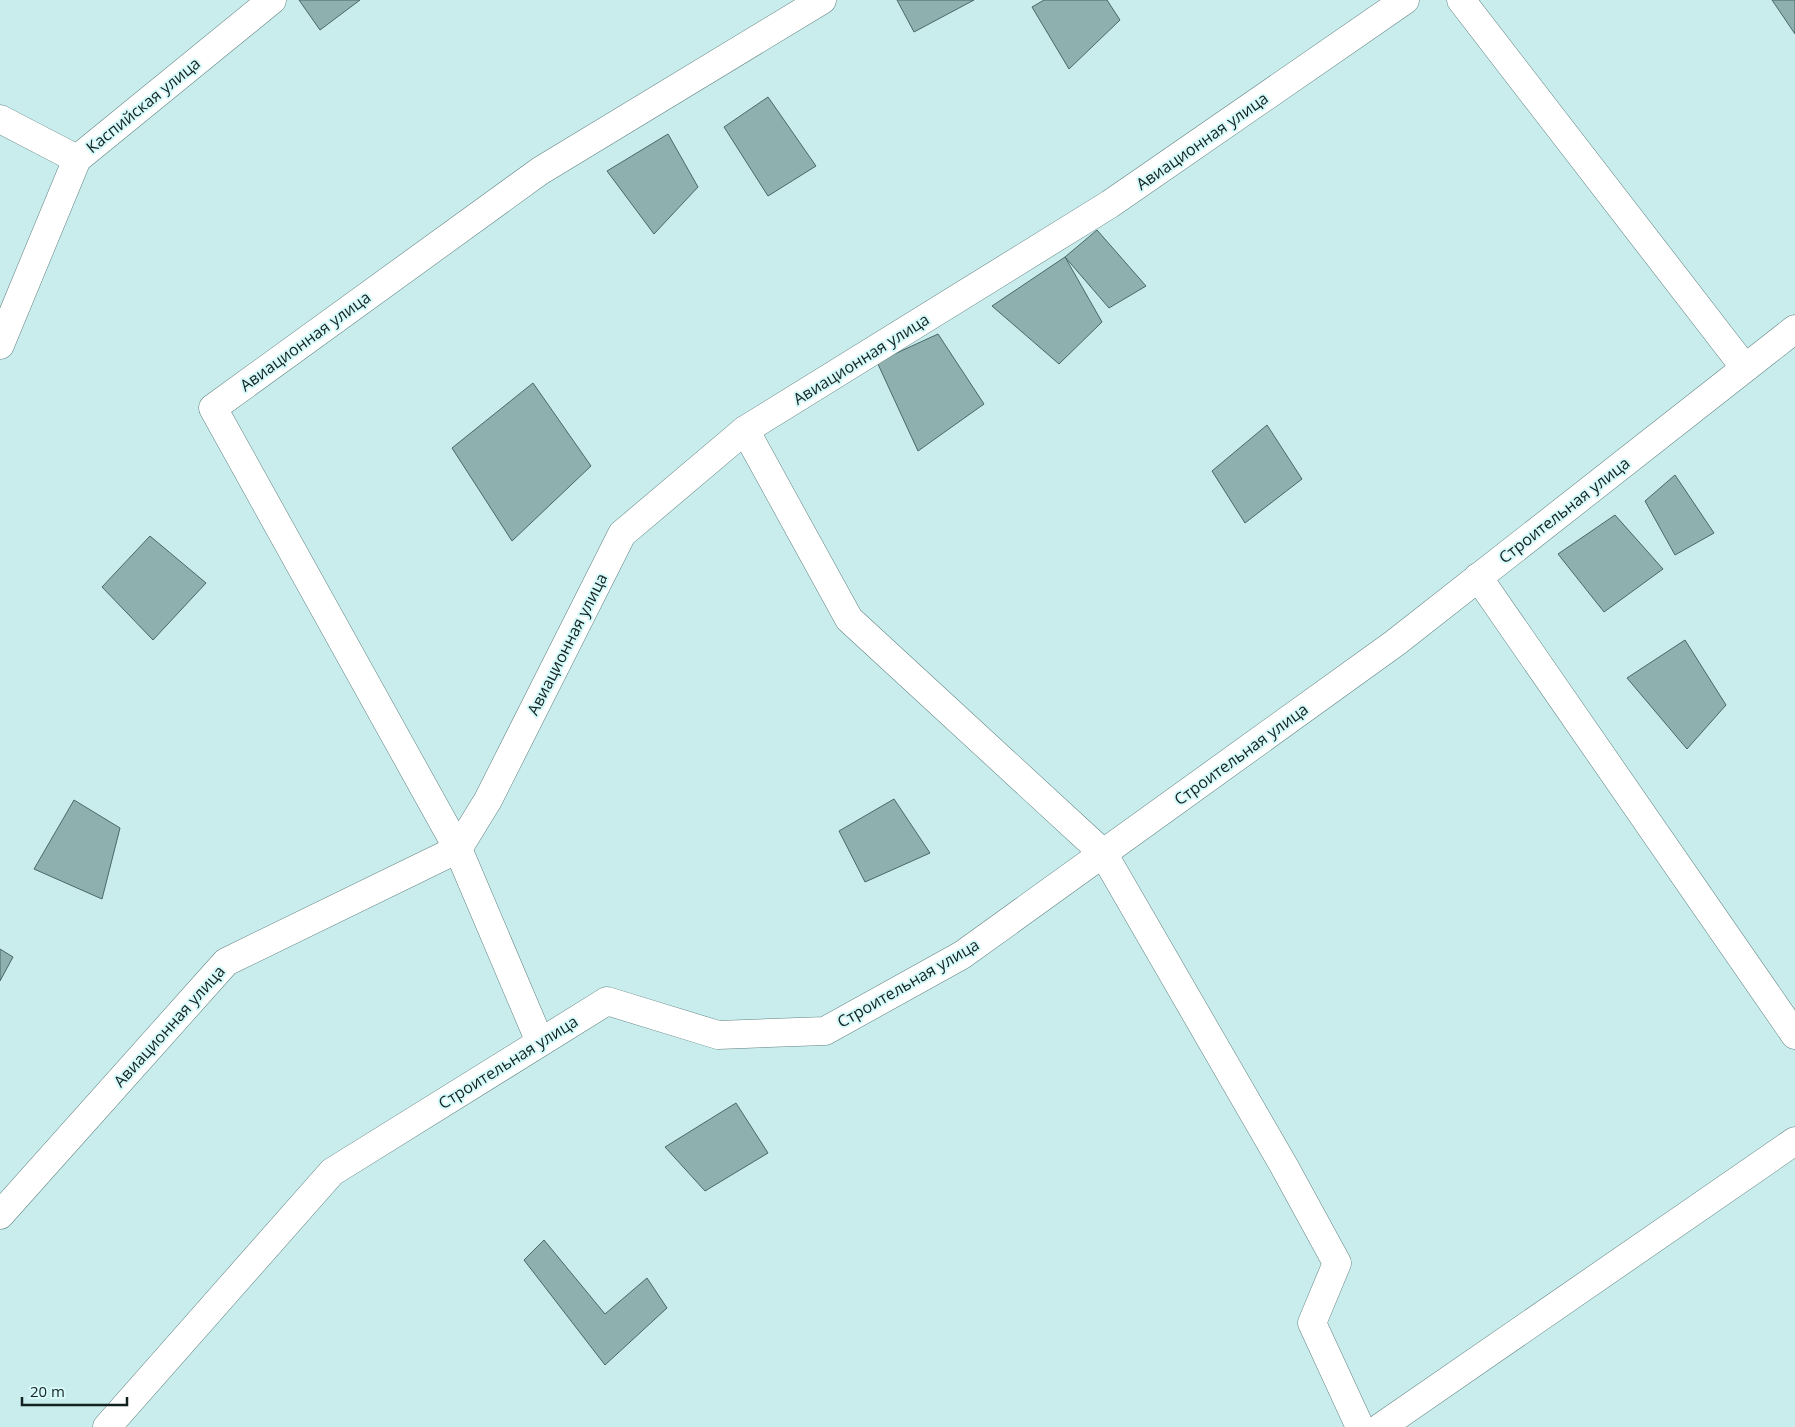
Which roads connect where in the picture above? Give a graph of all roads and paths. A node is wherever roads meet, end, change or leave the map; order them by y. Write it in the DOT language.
graph roads {
  1 [pos="272,0"];
  2 [pos="822,0"];
  3 [pos="1405,0"];
  4 [pos="1466,2"];
  5 [pos="0,119"];
  6 [pos="77,159"];
  7 [pos="1795,329"];
  8 [pos="0,345"];
  9 [pos="1745,368"];
  10 [pos="745,430"];
  11 [pos="1478,577"];
  12 [pos="458,849"];
  13 [pos="1103,853"];
  14 [pos="1795,1035"];
  15 [pos="540,1042"];
  16 [pos="1795,1141"];
  17 [pos="0,1216"];
  18 [pos="107,1427"];
  19 [pos="1360,1427"];
  20 [pos="1381,1427"];
  1 -- 6 [label="street, Каспийская улица"];
  2 -- 12 [label="street, Авиационная улица"];
  3 -- 10 [label="street, Авиационная улица"];
  4 -- 9 [label="street"];
  5 -- 6 [label="street"];
  6 -- 8 [label="street, Каспийская улица"];
  7 -- 9 [label="street, Строительная улица"];
  9 -- 11 [label="street, Строительная улица"];
  10 -- 12 [label="street, Авиационная улица"];
  10 -- 13 [label="street"];
  11 -- 13 [label="street, Строительная улица"];
  11 -- 14 [label="street"];
  12 -- 15 [label="street"];
  12 -- 17 [label="street, Авиационная улица"];
  13 -- 15 [label="street, Строительная улица"];
  13 -- 19 [label="street"];
  15 -- 18 [label="street, Строительная улица"];
  16 -- 20 [label="street"];
}
